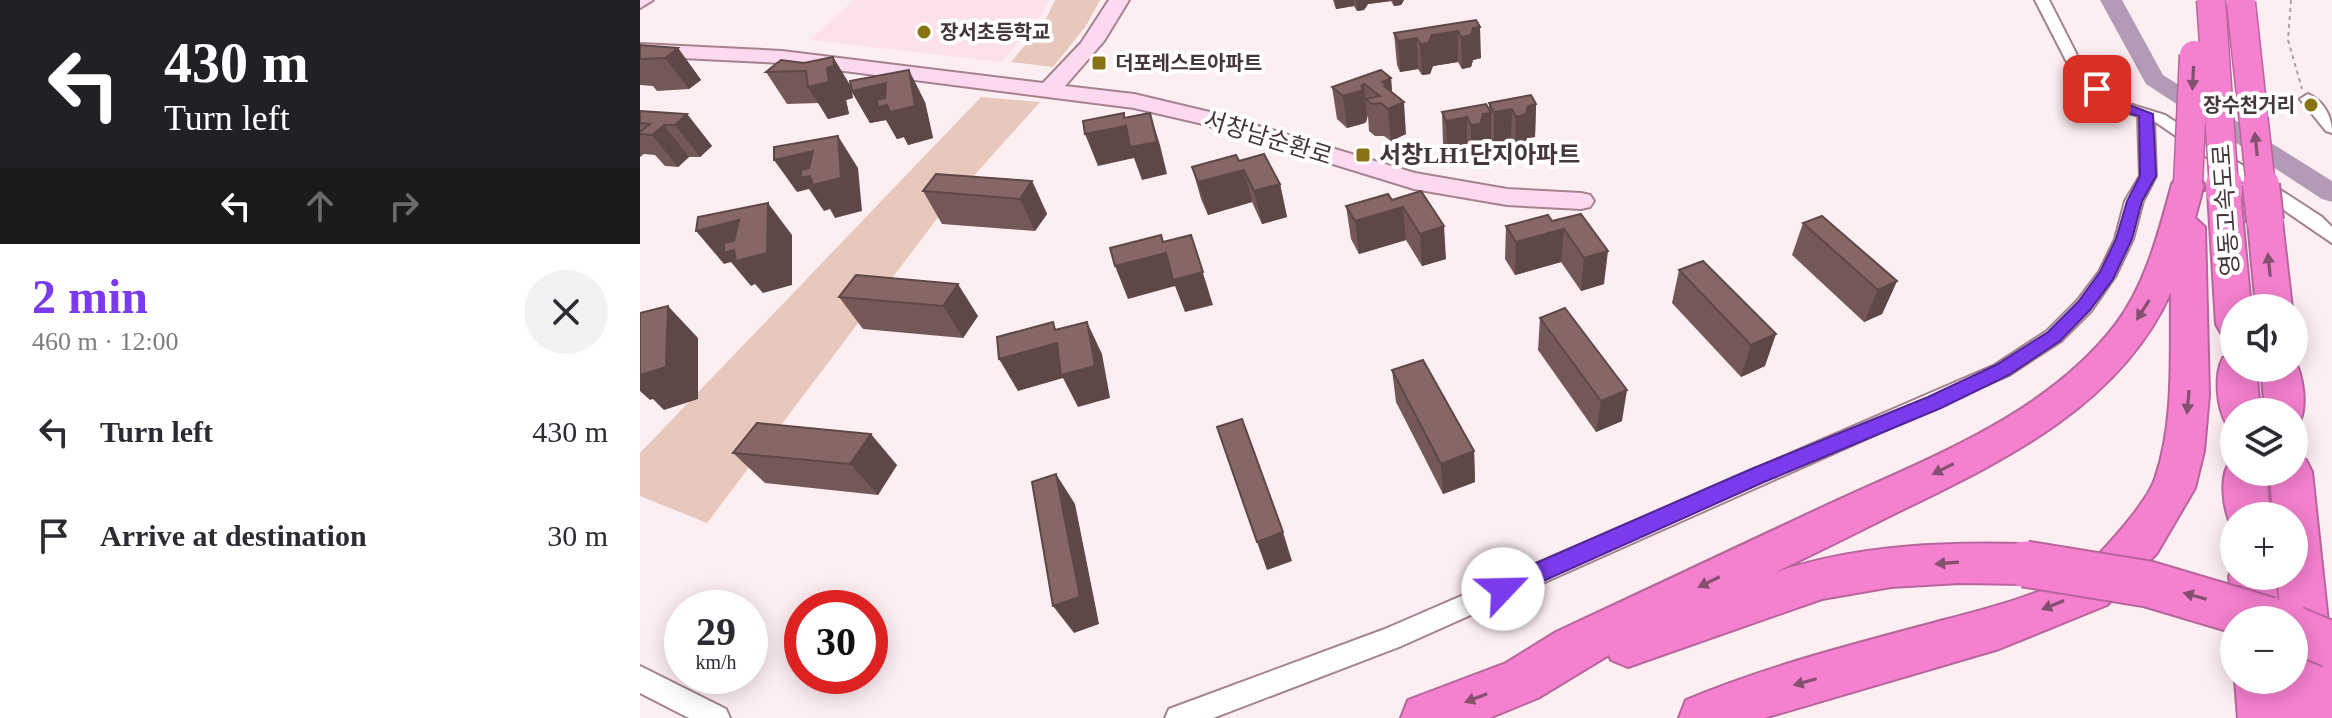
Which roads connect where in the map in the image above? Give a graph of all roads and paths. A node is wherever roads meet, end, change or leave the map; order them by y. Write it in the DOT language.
graph roads {
  1 [pos="1119,0"];
  2 [pos="2042,0"];
  3 [pos="2195,0"];
  4 [pos="2211,0"];
  5 [pos="2291,0"];
  6 [pos="2241,2"];
  7 [pos="643,49"];
  8 [pos="1049,89"];
  9 [pos="2308,99"];
  10 [pos="2146,114"];
  11 [pos="2332,128"];
  12 [pos="2206,188"];
  13 [pos="1581,201"];
  14 [pos="2332,237"];
  15 [pos="2228,294"];
  16 [pos="2273,294"];
  17 [pos="2308,571"];
  18 [pos="2302,590"];
  19 [pos="2225,606"];
  20 [pos="2308,635"];
  21 [pos="2332,645"];
  22 [pos="2332,665"];
  23 [pos="640,679"];
  24 [pos="1521,681"];
  25 [pos="2261,694"];
  26 [pos="717,718"];
  27 [pos="1178,718"];
  28 [pos="1426,718"];
  29 [pos="1704,718"];
  30 [pos="2263,718"];
  31 [pos="2313,718"];
  1 -- 8 [label="street"];
  2 -- 10 [label="street"];
  3 -- 12 [label="highway, one-way, bridge"];
  4 -- 12 [label="highway, 영동고속도로, bridge"];
  5 -- 9 [label="path"];
  16 -- 6 [label="highway, 영동고속도로, one-way, bridge"];
  7 -- 8 [label="street, 서창남순환로"];
  8 -- 13 [label="street, 서창남순환로"];
  9 -- 11 [label="street"];
  10 -- 14 [label="street"];
  10 -- 27 [label="street"];
  12 -- 15 [label="highway, 영동고속도로"];
  12 -- 24 [label="highway, one-way"];
  12 -- 29 [label="highway, one-way"];
  17 -- 22 [label="highway"];
  18 -- 31 [label="highway"];
  19 -- 24 [label="highway, one-way, bridge"];
  20 -- 21 [label="highway, bridge"];
  23 -- 26 [label="street"];
  24 -- 28 [label="highway, one-way"];
  25 -- 30 [label="highway"];
}
